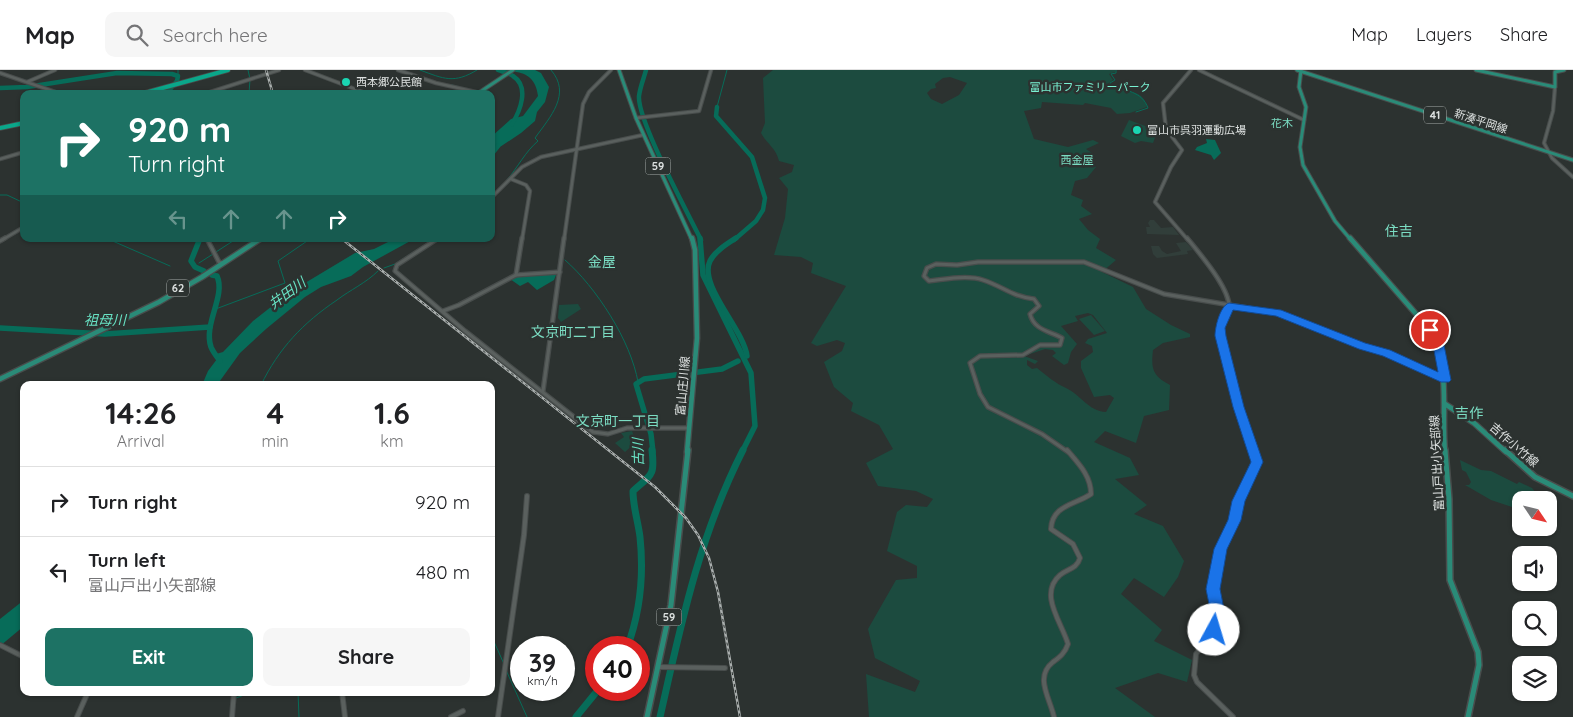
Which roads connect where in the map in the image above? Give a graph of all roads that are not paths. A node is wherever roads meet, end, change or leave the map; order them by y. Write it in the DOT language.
graph roads {
  1 [pos="55,70"];
  2 [pos="228,70"];
  3 [pos="234,70"];
  4 [pos="262,70"];
  5 [pos="279,70"];
  6 [pos="305,70"];
  7 [pos="398,70"];
  8 [pos="514,70"];
  9 [pos="610,70"];
  10 [pos="619,70"];
  11 [pos="711,70"];
  12 [pos="1191,70"];
  13 [pos="1199,70"];
  14 [pos="1300,70"];
  15 [pos="1476,70"];
  16 [pos="1564,70"];
  17 [pos="0,73"];
  18 [pos="264,75"];
  19 [pos="26,82"];
  20 [pos="1555,87"];
  21 [pos="49,90"];
  22 [pos="156,90"];
  23 [pos="162,90"];
  24 [pos="217,90"];
  25 [pos="358,90"];
  26 [pos="469,90"];
  27 [pos="483,90"];
  28 [pos="636,118"];
  29 [pos="1304,120"];
  30 [pos="20,125"];
  31 [pos="1,129"];
  32 [pos="643,135"];
  33 [pos="577,148"];
  34 [pos="1547,152"];
  35 [pos="20,153"];
  36 [pos="0,159"];
  37 [pos="1573,160"];
  38 [pos="1573,177"];
  39 [pos="510,179"];
  40 [pos="495,194"];
  41 [pos="20,229"];
  42 [pos="0,241"];
  43 [pos="209,242"];
  44 [pos="254,242"];
  45 [pos="432,242"];
  46 [pos="222,263"];
  47 [pos="560,272"];
  48 [pos="516,275"];
  49 [pos="1229,306"];
  50 [pos="443,311"];
  51 [pos="0,378"];
  52 [pos="1445,380"];
  53 [pos="543,392"];
  54 [pos="1445,404"];
  55 [pos="689,428"];
  56 [pos="527,496"];
  57 [pos="1573,496"];
  58 [pos="0,645"];
  59 [pos="20,655"];
  60 [pos="658,667"];
  61 [pos="725,668"];
  62 [pos="86,696"];
  63 [pos="234,696"];
  64 [pos="342,696"];
  65 [pos="462,711"];
  66 [pos="76,717"];
  67 [pos="232,717"];
  68 [pos="345,717"];
  69 [pos="451,717"];
  70 [pos="498,717"];
  71 [pos="647,717"];
  72 [pos="1054,717"];
  73 [pos="1233,717"];
  74 [pos="1468,717"];
  1 -- 19 [label="street"];
  2 -- 22 [label="highway"];
  3 -- 23 [label="highway"];
  4 -- 18 [label="street"];
  5 -- 18 [label="street"];
  6 -- 25 [label="street"];
  7 -- 26 [label="street"];
  8 -- 27 [label="main road"];
  9 -- 33 [label="street"];
  10 -- 28 [label="main road, 富山庄川線 / 59"];
  11 -- 28 [label="street"];
  12 -- 49 [label="street"];
  13 -- 29 [label="street"];
  14 -- 29 [label="main road, 富山戸出小矢部線"];
  14 -- 34 [label="main road, 新湊平岡線 / 41"];
  15 -- 20 [label="main road"];
  16 -- 20 [label="main road"];
  17 -- 19 [label="street"];
  18 -- 24 [label="street"];
  19 -- 21 [label="street"];
  20 -- 34 [label="street"];
  28 -- 32 [label="main road, 富山庄川線 / 59"];
  29 -- 52 [label="main road, 富山戸出小矢部線"];
  30 -- 31 [label="highway"];
  32 -- 33 [label="street"];
  32 -- 55 [label="main road, 富山庄川線 / 59"];
  33 -- 39 [label="street"];
  33 -- 47 [label="street"];
  34 -- 37 [label="main road, 新湊平岡線 / 41"];
  34 -- 38 [label="street"];
  35 -- 36 [label="street"];
  39 -- 40 [label="street"];
  39 -- 48 [label="street"];
  41 -- 42 [label="street"];
  43 -- 46 [label="street"];
  44 -- 46 [label="main road, 62"];
  45 -- 50 [label="street"];
  46 -- 51 [label="main road, 62"];
  47 -- 48 [label="street"];
  47 -- 53 [label="street"];
  48 -- 50 [label="street"];
  49 -- 52 [label="street"];
  49 -- 72 [label="street"];
  49 -- 73 [label="street"];
  50 -- 53 [label="street"];
  52 -- 54 [label="main road, 富山戸出小矢部線"];
  53 -- 55 [label="street"];
  54 -- 57 [label="main road, 吉作小竹線"];
  54 -- 74 [label="main road, 富山戸出小矢部線"];
  55 -- 60 [label="main road, 富山庄川線 / 59"];
  56 -- 70 [label="street"];
  58 -- 59 [label="street"];
  60 -- 61 [label="street"];
  60 -- 71 [label="main road, 富山庄川線 / 59"];
  62 -- 66 [label="street"];
  63 -- 67 [label="street"];
  64 -- 68 [label="street"];
  65 -- 69 [label="street"];
}
